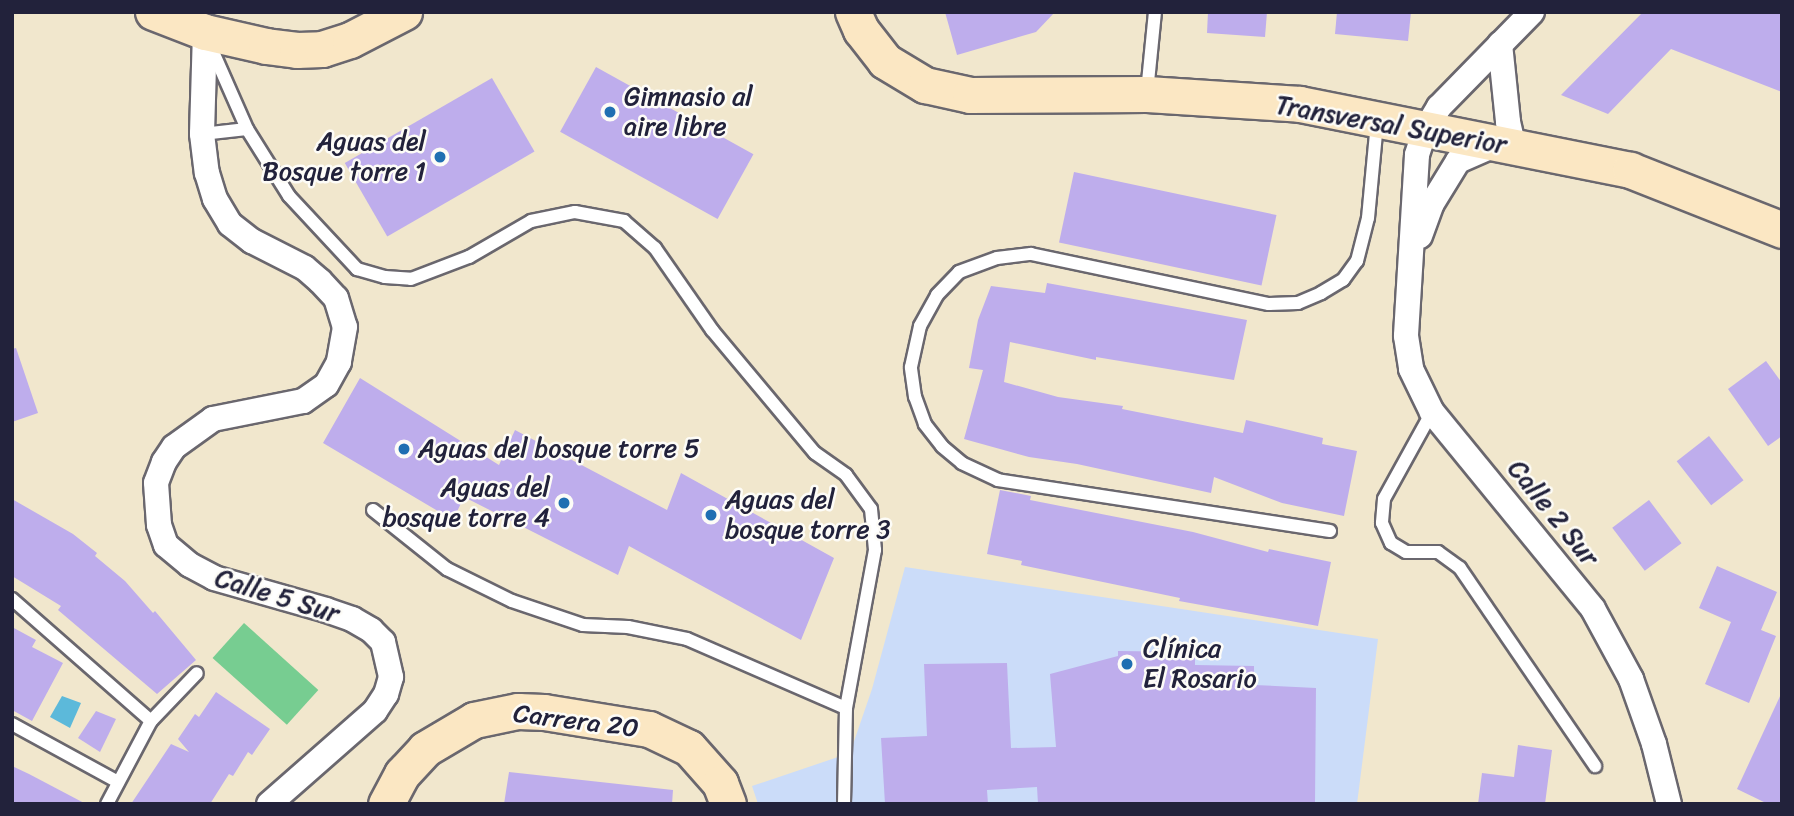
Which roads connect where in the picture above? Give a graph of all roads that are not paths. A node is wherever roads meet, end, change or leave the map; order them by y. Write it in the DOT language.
graph roads {
  1 [pos="153,12"];
  2 [pos="404,12"];
  3 [pos="853,12"];
  4 [pos="1155,12"];
  5 [pos="1532,12"];
  6 [pos="205,22"];
  7 [pos="1500,44"];
  8 [pos="1147,94"];
  9 [pos="1377,120"];
  10 [pos="247,129"];
  11 [pos="1425,130"];
  12 [pos="202,134"];
  13 [pos="1506,146"];
  14 [pos="1782,230"];
  15 [pos="1411,263"];
  16 [pos="1432,411"];
  17 [pos="373,510"];
  18 [pos="1330,531"];
  19 [pos="12,599"];
  20 [pos="197,673"];
  21 [pos="846,708"];
  22 [pos="151,721"];
  23 [pos="12,724"];
  24 [pos="1595,766"];
  25 [pos="118,782"];
  26 [pos="107,804"];
  27 [pos="269,804"];
  28 [pos="386,804"];
  29 [pos="728,804"];
  30 [pos="844,804"];
  31 [pos="1669,804"];
  1 -- 6 [label="main road"];
  2 -- 6 [label="main road"];
  3 -- 8 [label="main road, Transversal Superior"];
  4 -- 8 [label="lane"];
  5 -- 7 [label="street"];
  6 -- 10 [label="lane"];
  6 -- 12 [label="street, Calle 5 Sur"];
  7 -- 11 [label="street"];
  7 -- 13 [label="street"];
  8 -- 9 [label="main road, Transversal Superior"];
  9 -- 11 [label="main road, Transversal Superior"];
  9 -- 18 [label="lane"];
  10 -- 12 [label="lane"];
  10 -- 21 [label="lane"];
  11 -- 13 [label="main road, Transversal Superior"];
  11 -- 15 [label="street, Calle 2 Sur"];
  12 -- 27 [label="street, Calle 5 Sur"];
  13 -- 14 [label="main road, Transversal Superior"];
  13 -- 15 [label="street, Calle 2 Sur"];
  15 -- 16 [label="street, Calle 2 Sur"];
  16 -- 24 [label="lane"];
  16 -- 31 [label="street, Calle 2 Sur"];
  17 -- 21 [label="lane"];
  19 -- 22 [label="lane"];
  20 -- 22 [label="lane"];
  21 -- 30 [label="lane"];
  22 -- 25 [label="lane"];
  23 -- 25 [label="lane"];
  25 -- 26 [label="lane"];
  28 -- 29 [label="main road, Carrera 20"];
}
